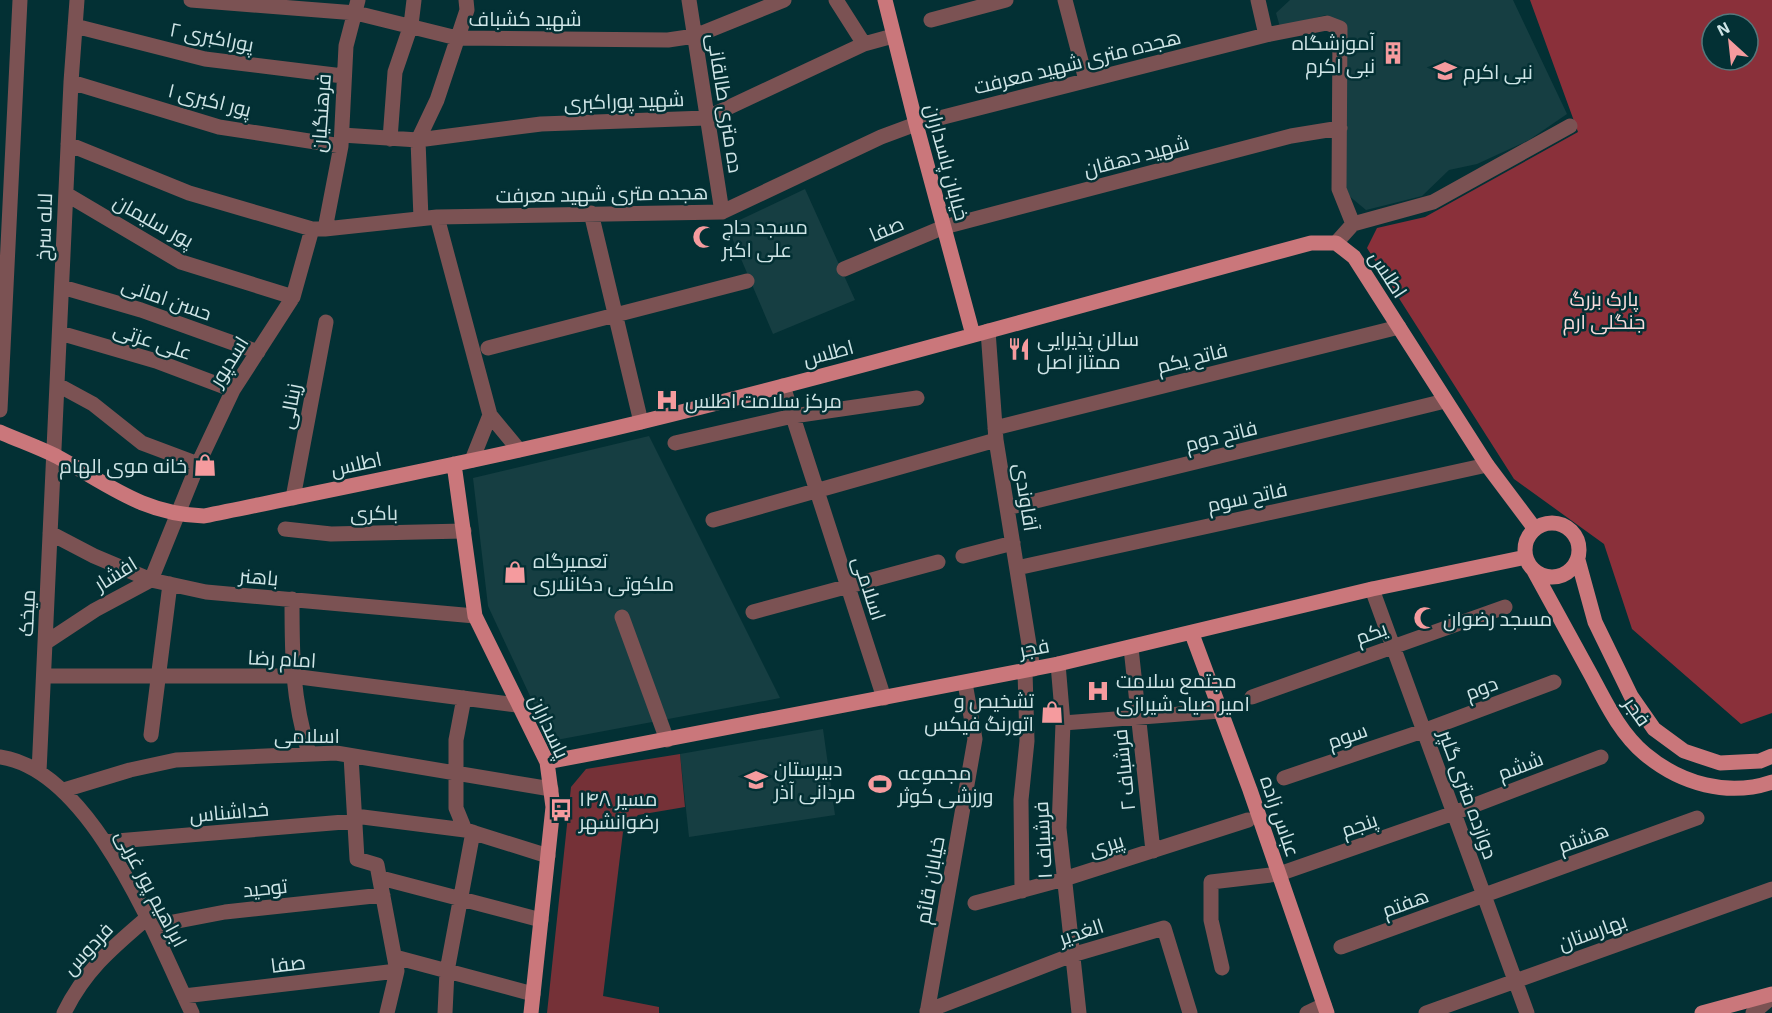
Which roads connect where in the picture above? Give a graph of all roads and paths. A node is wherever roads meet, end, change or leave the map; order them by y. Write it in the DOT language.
graph roads {
  1 [pos="20,0"];
  2 [pos="77,0"];
  3 [pos="191,0"];
  4 [pos="414,0"];
  5 [pos="466,0"];
  6 [pos="689,0"];
  7 [pos="784,0"];
  8 [pos="836,0"];
  9 [pos="885,0"];
  10 [pos="1005,0"];
  11 [pos="1065,0"];
  12 [pos="1258,0"];
  13 [pos="357,7"];
  14 [pos="932,20"];
  15 [pos="411,25"];
  16 [pos="75,26"];
  17 [pos="1266,35"];
  18 [pos="695,36"];
  19 [pos="893,36"];
  20 [pos="457,38"];
  21 [pos="864,44"];
  22 [pos="343,76"];
  23 [pos="1086,80"];
  24 [pos="71,81"];
  25 [pos="706,118"];
  26 [pos="916,124"];
  27 [pos="1570,126"];
  28 [pos="1340,128"];
  29 [pos="390,139"];
  30 [pos="341,141"];
  31 [pos="418,141"];
  32 [pos="68,144"];
  33 [pos="66,194"];
  34 [pos="722,212"];
  35 [pos="591,213"];
  36 [pos="437,218"];
  37 [pos="421,219"];
  38 [pos="1353,224"];
  39 [pos="944,227"];
  40 [pos="318,229"];
  41 [pos="1336,243"];
  42 [pos="844,269"];
  43 [pos="747,281"];
  44 [pos="62,286"];
  45 [pos="293,297"];
  46 [pos="616,315"];
  47 [pos="326,322"];
  48 [pos="1399,327"];
  49 [pos="60,333"];
  50 [pos="980,333"];
  51 [pos="488,348"];
  52 [pos="258,352"];
  53 [pos="58,385"];
  54 [pos="783,386"];
  55 [pos="232,390"];
  56 [pos="917,398"];
  57 [pos="1445,402"];
  58 [pos="0,410"];
  59 [pos="490,415"];
  60 [pos="793,416"];
  61 [pos="641,422"];
  62 [pos="0,432"];
  63 [pos="996,434"];
  64 [pos="675,443"];
  65 [pos="519,450"];
  66 [pos="54,456"];
  67 [pos="472,460"];
  68 [pos="198,464"];
  69 [pos="454,464"];
  70 [pos="1487,465"];
  71 [pos="816,491"];
  72 [pos="293,498"];
  73 [pos="1007,508"];
  74 [pos="178,515"];
  75 [pos="713,520"];
  76 [pos="285,528"];
  77 [pos="1535,529"];
  78 [pos="464,531"];
  79 [pos="50,533"];
  80 [pos="1013,543"];
  81 [pos="963,556"];
  82 [pos="1526,557"];
  83 [pos="1578,560"];
  84 [pos="939,562"];
  85 [pos="1017,568"];
  86 [pos="1534,571"];
  87 [pos="151,580"];
  88 [pos="170,584"];
  89 [pos="848,586"];
  90 [pos="1372,589"];
  91 [pos="292,599"];
  92 [pos="1505,607"];
  93 [pos="753,612"];
  94 [pos="475,616"];
  95 [pos="622,617"];
  96 [pos="1192,634"];
  97 [pos="45,643"];
  98 [pos="1392,647"];
  99 [pos="1131,648"];
  100 [pos="1058,664"];
  101 [pos="1029,670"];
  102 [pos="44,676"];
  103 [pos="157,676"];
  104 [pos="292,676"];
  105 [pos="1554,682"];
  106 [pos="965,683"];
  107 [pos="1252,697"];
  108 [pos="464,698"];
  109 [pos="884,698"];
  110 [pos="517,705"];
  111 [pos="1220,711"];
  112 [pos="1138,719"];
  113 [pos="1063,723"];
  114 [pos="1424,731"];
  115 [pos="151,735"];
  116 [pos="667,740"];
  117 [pos="309,754"];
  118 [pos="351,756"];
  119 [pos="1772,756"];
  120 [pos="0,757"];
  121 [pos="1601,757"];
  122 [pos="547,762"];
  123 [pos="39,772"];
  124 [pos="456,773"];
  125 [pos="1284,778"];
  126 [pos="1772,782"];
  127 [pos="551,789"];
  128 [pos="64,790"];
  129 [pos="1454,813"];
  130 [pos="1697,818"];
  131 [pos="356,819"];
  132 [pos="1248,820"];
  133 [pos="469,831"];
  134 [pos="105,842"];
  135 [pos="1153,851"];
  136 [pos="548,856"];
  137 [pos="1279,874"];
  138 [pos="381,878"];
  139 [pos="1064,879"];
  140 [pos="1772,889"];
  141 [pos="1022,891"];
  142 [pos="383,896"];
  143 [pos="1484,896"];
  144 [pos="461,899"];
  145 [pos="975,903"];
  146 [pos="541,920"];
  147 [pos="150,922"];
  148 [pos="1341,947"];
  149 [pos="1072,955"];
  150 [pos="396,964"];
  151 [pos="1222,968"];
  152 [pos="447,971"];
  153 [pos="1515,981"];
  154 [pos="533,994"];
  155 [pos="184,996"];
  156 [pos="1772,996"];
  157 [pos="1326,1009"];
  158 [pos="927,1012"];
  159 [pos="64,1013"];
  160 [pos="192,1013"];
  161 [pos="387,1013"];
  162 [pos="445,1013"];
  163 [pos="531,1013"];
  164 [pos="1079,1013"];
  165 [pos="1190,1013"];
  166 [pos="1307,1013"];
  167 [pos="1426,1013"];
  168 [pos="1527,1013"];
  169 [pos="1702,1013"];
  170 [pos="1753,1013"];
  1 -- 58 [label="street"];
  2 -- 16 [label="street, لاله سرخ"];
  3 -- 13 [label="street, شهید کشباف"];
  4 -- 15 [label="street"];
  5 -- 20 [label="street"];
  6 -- 18 [label="street, ده متری طالقانی"];
  7 -- 18 [label="street, شهید کشباف"];
  8 -- 21 [label="street"];
  9 -- 19 [label="main road, خیابان پاسداران"];
  10 -- 14 [label="street"];
  11 -- 23 [label="street"];
  12 -- 17 [label="street"];
  13 -- 15 [label="street, شهید کشباف"];
  13 -- 22 [label="street, فرهنگیان"];
  15 -- 20 [label="street, شهید کشباف"];
  15 -- 29 [label="street"];
  16 -- 22 [label="street, پوراکبری ۲"];
  16 -- 24 [label="street, لاله سرخ"];
  17 -- 23 [label="street, هجده متری شهید معرفت"];
  17 -- 28 [label="street, هجده متری شهید معرفت"];
  18 -- 20 [label="street, شهید کشباف"];
  18 -- 25 [label="street, ده متری طالقانی"];
  19 -- 21 [label="street, شهید پوراکبری"];
  19 -- 26 [label="main road, خیابان پاسداران"];
  20 -- 31 [label="street"];
  21 -- 25 [label="street, شهید پوراکبری"];
  22 -- 30 [label="street, فرهنگیان"];
  23 -- 26 [label="street, هجده متری شهید معرفت"];
  24 -- 30 [label="street, پور اکبری ۱"];
  24 -- 32 [label="street, لاله سرخ"];
  25 -- 31 [label="street, شهید پوراکبری"];
  25 -- 34 [label="street, ده متری طالقانی"];
  26 -- 34 [label="street, هجده متری شهید معرفت"];
  26 -- 39 [label="main road, خیابان پاسداران"];
  27 -- 38 [label="street"];
  28 -- 38 [label="street"];
  28 -- 39 [label="street, شهید دهقان"];
  29 -- 30 [label="street, شهید پوراکبری"];
  29 -- 31 [label="street, شهید پوراکبری"];
  30 -- 40 [label="street, فرهنگیان"];
  31 -- 37 [label="street"];
  32 -- 33 [label="street, لاله سرخ"];
  32 -- 40 [label="street, هجده متری شهید معرفت"];
  33 -- 44 [label="street, لاله سرخ"];
  33 -- 45 [label="street, پور سلیمان"];
  34 -- 35 [label="street, هجده متری شهید معرفت"];
  35 -- 36 [label="street, هجده متری شهید معرفت"];
  35 -- 46 [label="street"];
  36 -- 37 [label="street, هجده متری شهید معرفت"];
  36 -- 59 [label="street"];
  37 -- 40 [label="street, هجده متری شهید معرفت"];
  38 -- 41 [label="street"];
  39 -- 42 [label="street, صفا"];
  39 -- 50 [label="main road, خیابان پاسداران"];
  40 -- 45 [label="street, اسدپور"];
  41 -- 48 [label="main road, اطلس"];
  41 -- 50 [label="main road, اطلس"];
  43 -- 46 [label="street"];
  44 -- 49 [label="street, لاله سرخ"];
  44 -- 52 [label="street, حسن امانی"];
  45 -- 52 [label="street, اسدپور"];
  46 -- 51 [label="street"];
  46 -- 61 [label="street"];
  47 -- 72 [label="street, زینالی"];
  48 -- 57 [label="main road, اطلس"];
  48 -- 63 [label="street, فاتح یکم"];
  49 -- 53 [label="street, لاله سرخ"];
  49 -- 55 [label="street, علی عزتی"];
  50 -- 54 [label="main road, اطلس"];
  50 -- 63 [label="street, آقاوندی"];
  52 -- 55 [label="street, اسدپور"];
  53 -- 66 [label="street, لاله سرخ"];
  53 -- 68 [label="street"];
  54 -- 60 [label="street, اسلامی"];
  54 -- 61 [label="main road, اطلس"];
  55 -- 68 [label="street, اسدپور"];
  56 -- 60 [label="street"];
  57 -- 70 [label="main road, اطلس"];
  57 -- 73 [label="street, فاتح دوم"];
  59 -- 65 [label="street"];
  59 -- 67 [label="street"];
  60 -- 64 [label="street"];
  60 -- 71 [label="street, اسلامی"];
  61 -- 65 [label="main road, اطلس"];
  62 -- 66 [label="main road, اطلس"];
  63 -- 71 [label="street"];
  63 -- 73 [label="street, آقاوندی"];
  65 -- 67 [label="main road, اطلس"];
  66 -- 74 [label="main road, اطلس"];
  66 -- 79 [label="street, میخک"];
  67 -- 69 [label="main road, اطلس"];
  68 -- 74 [label="street, اسدپور"];
  69 -- 72 [label="main road, اطلس"];
  69 -- 78 [label="main road, پاسداران"];
  70 -- 77 [label="main road, اطلس"];
  70 -- 85 [label="street, فاتح سوم"];
  71 -- 75 [label="street"];
  71 -- 89 [label="street, اسلامی"];
  72 -- 74 [label="main road, اطلس"];
  73 -- 80 [label="street, آقاوندی"];
  74 -- 87 [label="street, افشار"];
  76 -- 78 [label="street, باکری"];
  77 -- 82 [label="main road"];
  77 -- 83 [label="main road"];
  78 -- 94 [label="main road, پاسداران"];
  79 -- 87 [label="street, باهنر"];
  79 -- 97 [label="street, میخک"];
  80 -- 81 [label="street"];
  80 -- 85 [label="street, آقاوندی"];
  82 -- 86 [label="main road"];
  82 -- 90 [label="main road, فجر"];
  83 -- 86 [label="main road"];
  83 -- 119 [label="main road, فجر"];
  84 -- 89 [label="street"];
  85 -- 101 [label="street, آقاوندی"];
  86 -- 126 [label="main road, فجر"];
  87 -- 88 [label="street, باهنر"];
  87 -- 97 [label="street, افشار"];
  88 -- 91 [label="street, باهنر"];
  88 -- 103 [label="street"];
  89 -- 93 [label="street"];
  89 -- 109 [label="street, اسلامی"];
  90 -- 96 [label="main road, فجر"];
  90 -- 98 [label="street, دوازده متری گلپر"];
  91 -- 94 [label="street, باهنر"];
  91 -- 104 [label="street"];
  92 -- 98 [label="street, یکم"];
  94 -- 110 [label="main road, پاسداران"];
  95 -- 116 [label="street"];
  96 -- 99 [label="main road, فجر"];
  96 -- 111 [label="main road, عباس زاده"];
  97 -- 102 [label="street, میخک"];
  98 -- 107 [label="street, یکم"];
  98 -- 114 [label="street, دوازده متری گلپر"];
  99 -- 100 [label="main road, فجر"];
  99 -- 112 [label="street, فرشباف ۲"];
  100 -- 101 [label="main road, فجر"];
  100 -- 113 [label="street, فرشباف ۱"];
  101 -- 106 [label="main road, فجر"];
  101 -- 141 [label="street, آقاوندی"];
  102 -- 103 [label="street, امام رضا"];
  102 -- 123 [label="street, میخک"];
  103 -- 104 [label="street, امام رضا"];
  103 -- 115 [label="street"];
  104 -- 108 [label="street, امام رضا"];
  104 -- 117 [label="street"];
  105 -- 114 [label="street, دوم"];
  106 -- 109 [label="main road, فجر"];
  106 -- 158 [label="street, خیابان قائم"];
  108 -- 110 [label="street, امام رضا"];
  108 -- 124 [label="street"];
  109 -- 116 [label="main road, فجر"];
  110 -- 122 [label="main road, پاسداران"];
  111 -- 112 [label="street"];
  111 -- 137 [label="main road, عباس زاده"];
  112 -- 113 [label="street"];
  112 -- 135 [label="street, فرشباف ۲"];
  113 -- 139 [label="street, فرشباف ۱"];
  114 -- 125 [label="street, سوم"];
  114 -- 129 [label="street, دوازده متری گلپر"];
  116 -- 122 [label="main road, فجر"];
  117 -- 118 [label="street, اسلامی"];
  117 -- 128 [label="street, اسلامی"];
  118 -- 124 [label="street, اسلامی"];
  118 -- 131 [label="street"];
  120 -- 123 [label="street, ابراهیم پور غربی"];
  121 -- 129 [label="street, ششم"];
  122 -- 127 [label="main road, پاسداران"];
  123 -- 128 [label="street, ابراهیم پور غربی"];
  124 -- 127 [label="street, اسلامی"];
  124 -- 133 [label="street"];
  127 -- 136 [label="main road, پاسداران"];
  128 -- 134 [label="street, ابراهیم پور غربی"];
  129 -- 137 [label="street, پنجم"];
  129 -- 143 [label="street, دوازده متری گلپر"];
  130 -- 143 [label="street, هشتم"];
  131 -- 133 [label="street, خداشناس"];
  131 -- 134 [label="street, خداشناس"];
  131 -- 138 [label="street"];
  132 -- 135 [label="street, پیری"];
  133 -- 136 [label="street, خداشناس"];
  133 -- 144 [label="street"];
  134 -- 147 [label="street, ابراهیم پور غربی"];
  135 -- 139 [label="street, پیری"];
  136 -- 146 [label="main road, پاسداران"];
  137 -- 151 [label="street, پنجم"];
  137 -- 157 [label="main road, عباس زاده"];
  138 -- 142 [label="street"];
  138 -- 144 [label="street"];
  139 -- 141 [label="street, پیری"];
  139 -- 149 [label="street, فرشباف ۱"];
  140 -- 153 [label="street, بهارستان"];
  141 -- 145 [label="street, پیری"];
  142 -- 147 [label="street, توحید"];
  142 -- 150 [label="street"];
  143 -- 148 [label="street, هفتم"];
  143 -- 153 [label="street, دوازده متری گلپر"];
  144 -- 146 [label="street"];
  144 -- 152 [label="street"];
  146 -- 154 [label="main road, پاسداران"];
  147 -- 155 [label="street, ابراهیم پور غربی"];
  147 -- 159 [label="street, فردوس"];
  149 -- 158 [label="street, الغدیر"];
  149 -- 164 [label="street, فرشباف ۱"];
  149 -- 165 [label="street, الغدیر"];
  150 -- 152 [label="street, صفا"];
  150 -- 155 [label="street, صفا"];
  150 -- 161 [label="street"];
  152 -- 154 [label="street, صفا"];
  152 -- 162 [label="street"];
  153 -- 167 [label="street, بهارستان"];
  153 -- 168 [label="street, دوازده متری گلپر"];
  154 -- 163 [label="main road, پاسداران"];
  155 -- 160 [label="street, ابراهیم پور غربی"];
  156 -- 169 [label="main road"];
  156 -- 170 [label="street"];
  157 -- 166 [label="street"];
}
